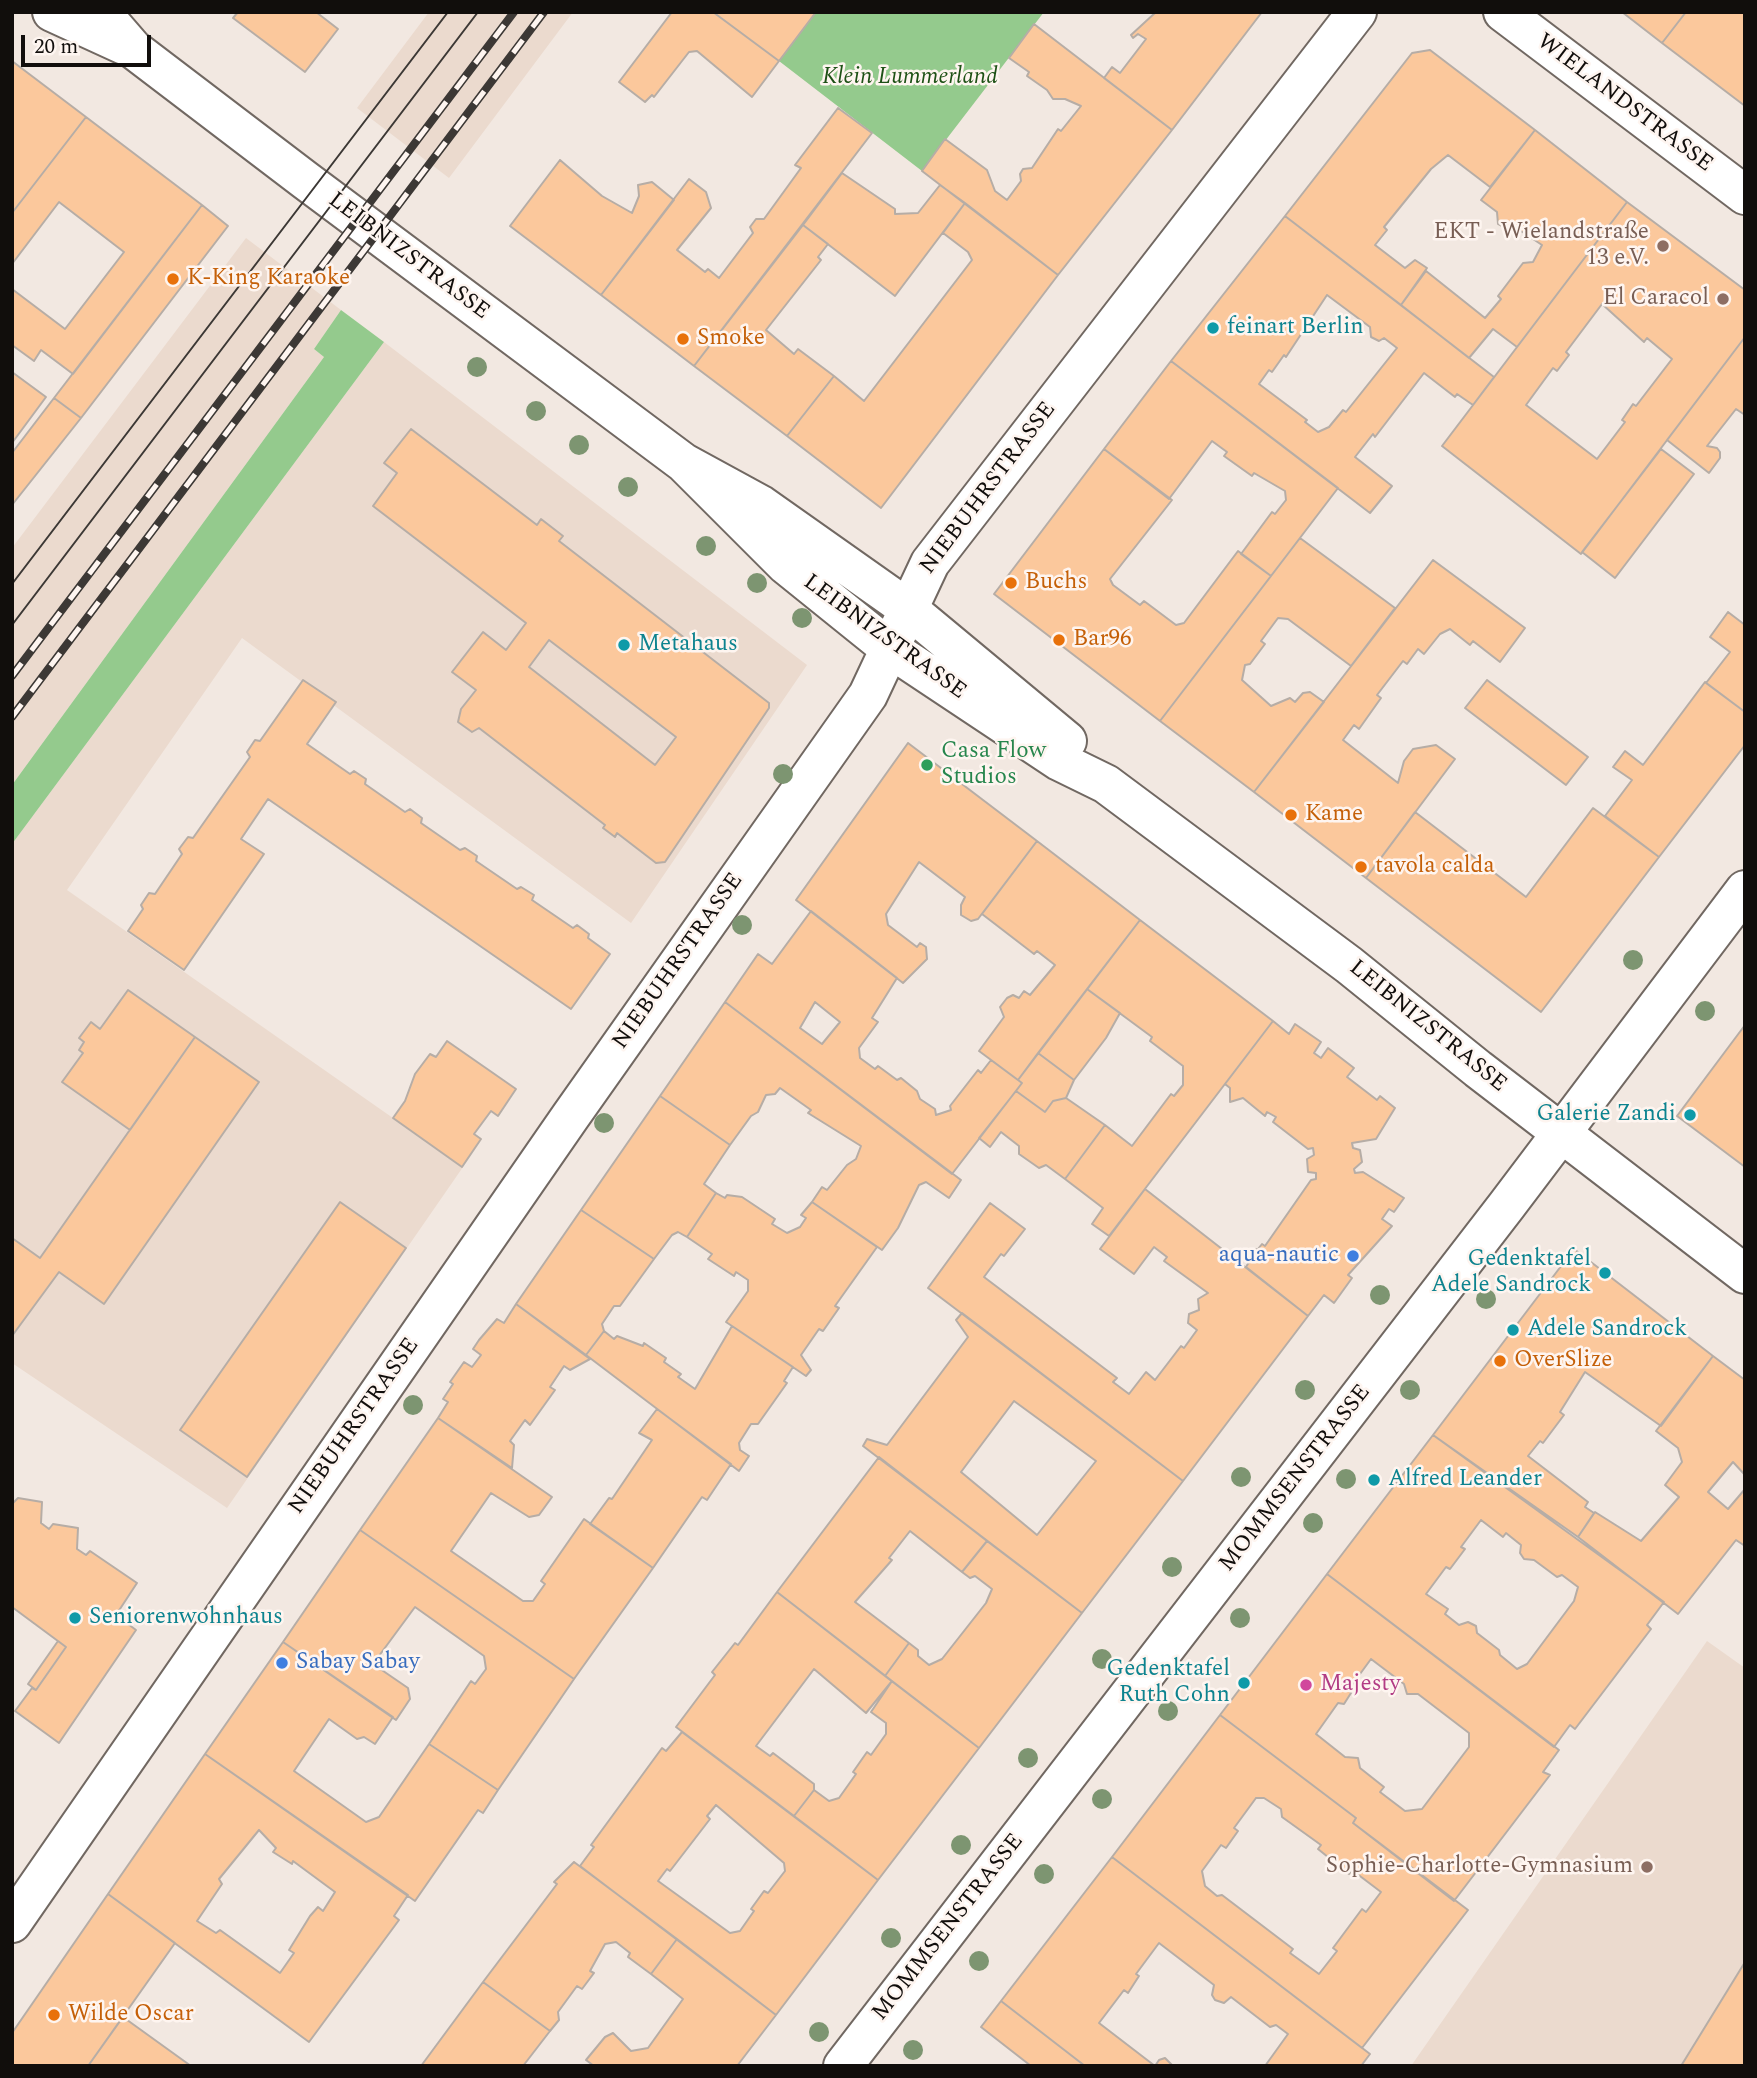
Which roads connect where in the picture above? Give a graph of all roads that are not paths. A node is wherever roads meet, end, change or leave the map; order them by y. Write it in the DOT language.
graph roads {
  1 [pos="52,12"];
  2 [pos="101,12"];
  3 [pos="1357,12"];
  4 [pos="1503,12"];
  5 [pos="133,49"];
  6 [pos="1745,195"];
  7 [pos="684,463"];
  8 [pos="907,608"];
  9 [pos="889,648"];
  10 [pos="1106,784"];
  11 [pos="1745,890"];
  12 [pos="1562,1133"];
  13 [pos="1745,1274"];
  14 [pos="12,1923"];
  15 [pos="843,2066"];
  1 -- 5 [label="street, LEIBNIZSTRASSE"];
  2 -- 5 [label="street, LEIBNIZSTRASSE"];
  3 -- 8 [label="street, NIEBUHRSTRASSE"];
  4 -- 6 [label="street, WIELANDSTRASSE"];
  5 -- 7 [label="street, LEIBNIZSTRASSE"];
  7 -- 8 [label="street, LEIBNIZSTRASSE"];
  7 -- 9 [label="street, LEIBNIZSTRASSE"];
  8 -- 9 [label="street, NIEBUHRSTRASSE"];
  8 -- 10 [label="street, LEIBNIZSTRASSE"];
  9 -- 10 [label="street, LEIBNIZSTRASSE"];
  9 -- 14 [label="street, NIEBUHRSTRASSE"];
  10 -- 12 [label="street, LEIBNIZSTRASSE"];
  11 -- 12 [label="street, MOMMSENSTRASSE"];
  12 -- 13 [label="street, LEIBNIZSTRASSE"];
  12 -- 15 [label="street, MOMMSENSTRASSE"];
}
